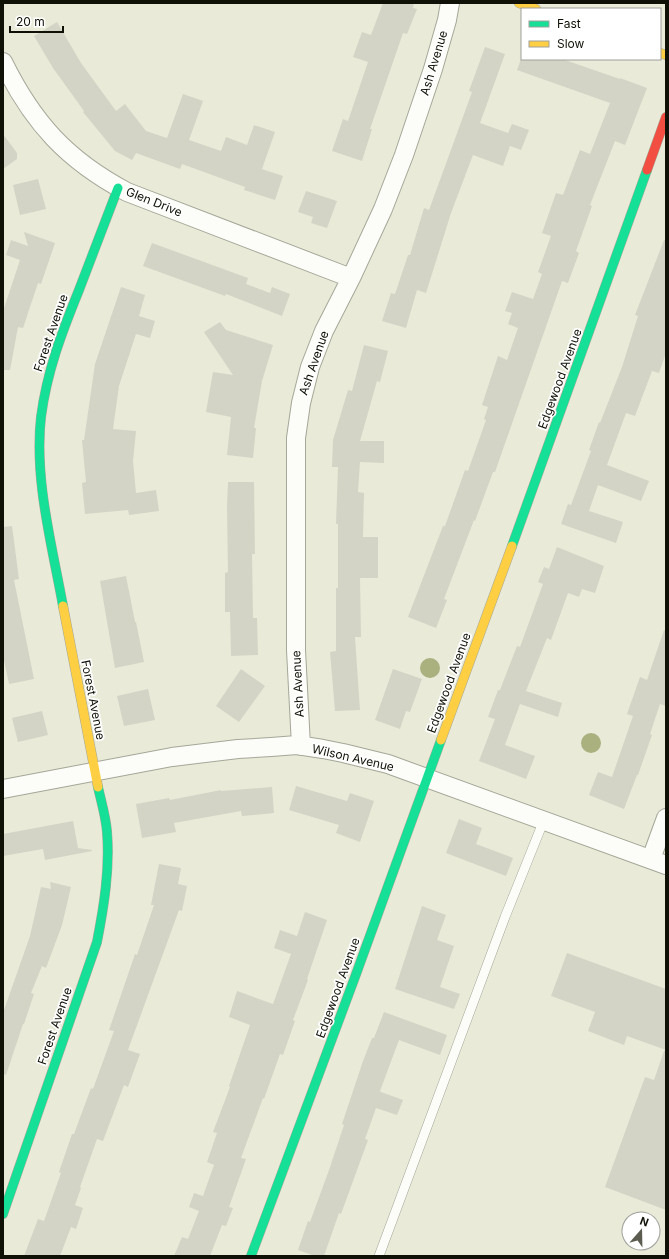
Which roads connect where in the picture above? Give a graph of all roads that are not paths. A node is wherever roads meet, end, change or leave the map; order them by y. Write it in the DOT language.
graph roads {
  1 [pos="450,3"];
  2 [pos="520,3"];
  3 [pos="533,8"];
  4 [pos="3,62"];
  5 [pos="666,117"];
  6 [pos="118,188"];
  7 [pos="351,278"];
  8 [pos="301,746"];
  9 [pos="95,772"];
  10 [pos="427,778"];
  11 [pos="3,789"];
  12 [pos="666,818"];
  13 [pos="544,820"];
  14 [pos="658,862"];
  15 [pos="3,1214"];
  16 [pos="251,1256"];
  17 [pos="379,1256"];
  1 -- 7 [label="street, Ash Avenue"];
  2 -- 3 [label="street"];
  4 -- 6 [label="street, Glen Drive"];
  5 -- 10 [label="street, Edgewood Avenue"];
  6 -- 7 [label="street, Glen Drive"];
  6 -- 9 [label="street, Forest Avenue"];
  7 -- 8 [label="street, Ash Avenue"];
  8 -- 9 [label="street, Wilson Avenue"];
  8 -- 10 [label="street, Wilson Avenue"];
  9 -- 11 [label="street, Wilson Avenue"];
  9 -- 15 [label="street, Forest Avenue"];
  10 -- 13 [label="street, Wilson Avenue"];
  10 -- 16 [label="street, Edgewood Avenue"];
  12 -- 14 [label="street"];
  13 -- 14 [label="street, Wilson Avenue"];
  13 -- 17 [label="lane"];
}
